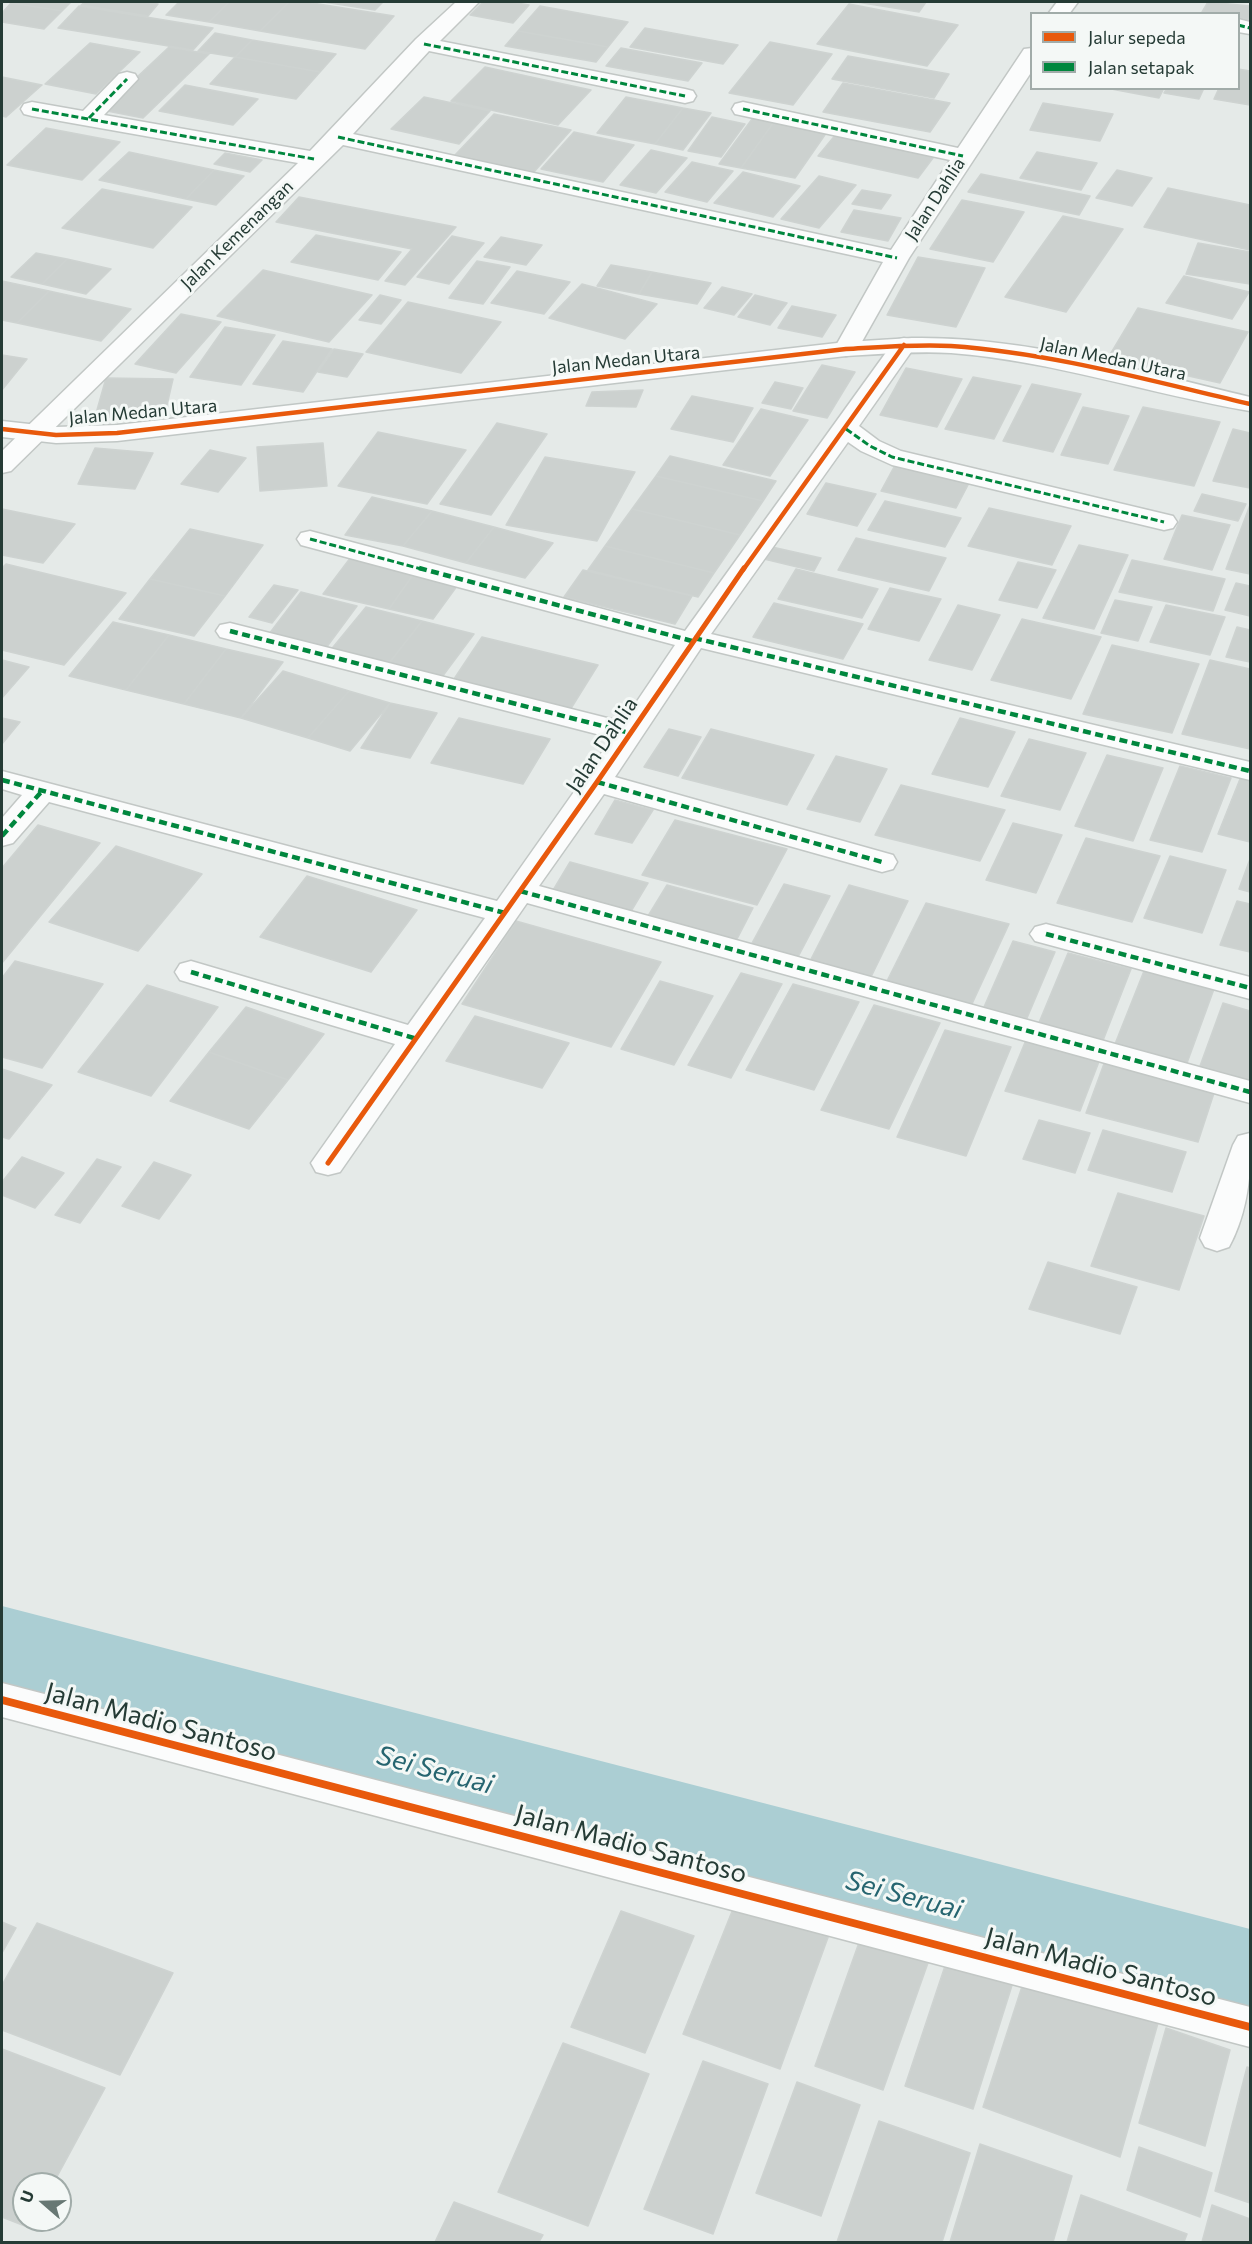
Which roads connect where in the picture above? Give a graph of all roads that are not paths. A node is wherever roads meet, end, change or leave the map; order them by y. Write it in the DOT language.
graph roads {
  1 [pos="468,2"];
  2 [pos="424,44"];
  3 [pos="1030,57"];
  4 [pos="128,79"];
  5 [pos="685,96"];
  6 [pos="32,110"];
  7 [pos="743,110"];
  8 [pos="89,118"];
  9 [pos="338,137"];
  10 [pos="963,156"];
  11 [pos="314,159"];
  12 [pos="897,258"];
  13 [pos="904,345"];
  14 [pos="846,349"];
  15 [pos="1251,404"];
  16 [pos="2,429"];
  17 [pos="846,429"];
  18 [pos="33,433"];
  19 [pos="2,465"];
  20 [pos="1164,522"];
  21 [pos="310,539"];
  22 [pos="230,631"];
  23 [pos="693,640"];
  24 [pos="630,733"];
  25 [pos="1251,771"];
  26 [pos="2,780"];
  27 [pos="597,782"];
  28 [pos="42,791"];
  29 [pos="2,836"];
  30 [pos="882,862"];
  31 [pos="513,902"];
  32 [pos="1046,934"];
  33 [pos="191,972"];
  34 [pos="1251,988"];
  35 [pos="417,1039"];
  36 [pos="1251,1092"];
  37 [pos="1251,1145"];
  38 [pos="328,1163"];
  39 [pos="1217,1238"];
  40 [pos="2,1700"];
  41 [pos="1251,2027"];
  1 -- 2 [label="street, Jalan Kemenangan"];
  2 -- 5 [label="street"];
  2 -- 9 [label="street, Jalan Kemenangan"];
  3 -- 10 [label="street, Jalan Dahlia"];
  4 -- 8 [label="street"];
  6 -- 8 [label="street"];
  7 -- 10 [label="street"];
  8 -- 11 [label="street"];
  9 -- 11 [label="street, Jalan Kemenangan"];
  9 -- 12 [label="street"];
  10 -- 12 [label="street, Jalan Dahlia"];
  11 -- 18 [label="street, Jalan Kemenangan"];
  12 -- 14 [label="street, Jalan Dahlia"];
  13 -- 14 [label="street, Jalan Medan Utara"];
  13 -- 15 [label="street, Jalan Medan Utara"];
  13 -- 17 [label="street, Jalan Dahlia"];
  14 -- 18 [label="street, Jalan Medan Utara"];
  16 -- 18 [label="street, Jalan Medan Utara"];
  17 -- 20 [label="street"];
  17 -- 23 [label="street, Jalan Dahlia"];
  18 -- 19 [label="street, Jalan Kemenangan"];
  21 -- 23 [label="street"];
  22 -- 24 [label="street"];
  23 -- 24 [label="street, Jalan Dahlia"];
  23 -- 25 [label="street"];
  24 -- 27 [label="street, Jalan Dahlia"];
  26 -- 28 [label="street"];
  27 -- 30 [label="street"];
  27 -- 31 [label="street, Jalan Dahlia"];
  28 -- 29 [label="street"];
  28 -- 31 [label="street"];
  31 -- 35 [label="street, Jalan Dahlia"];
  31 -- 36 [label="street"];
  32 -- 34 [label="street"];
  33 -- 35 [label="street"];
  35 -- 38 [label="street, Jalan Dahlia"];
  37 -- 39 [label="street"];
  40 -- 41 [label="street, Jalan Madio Santoso"];
}
